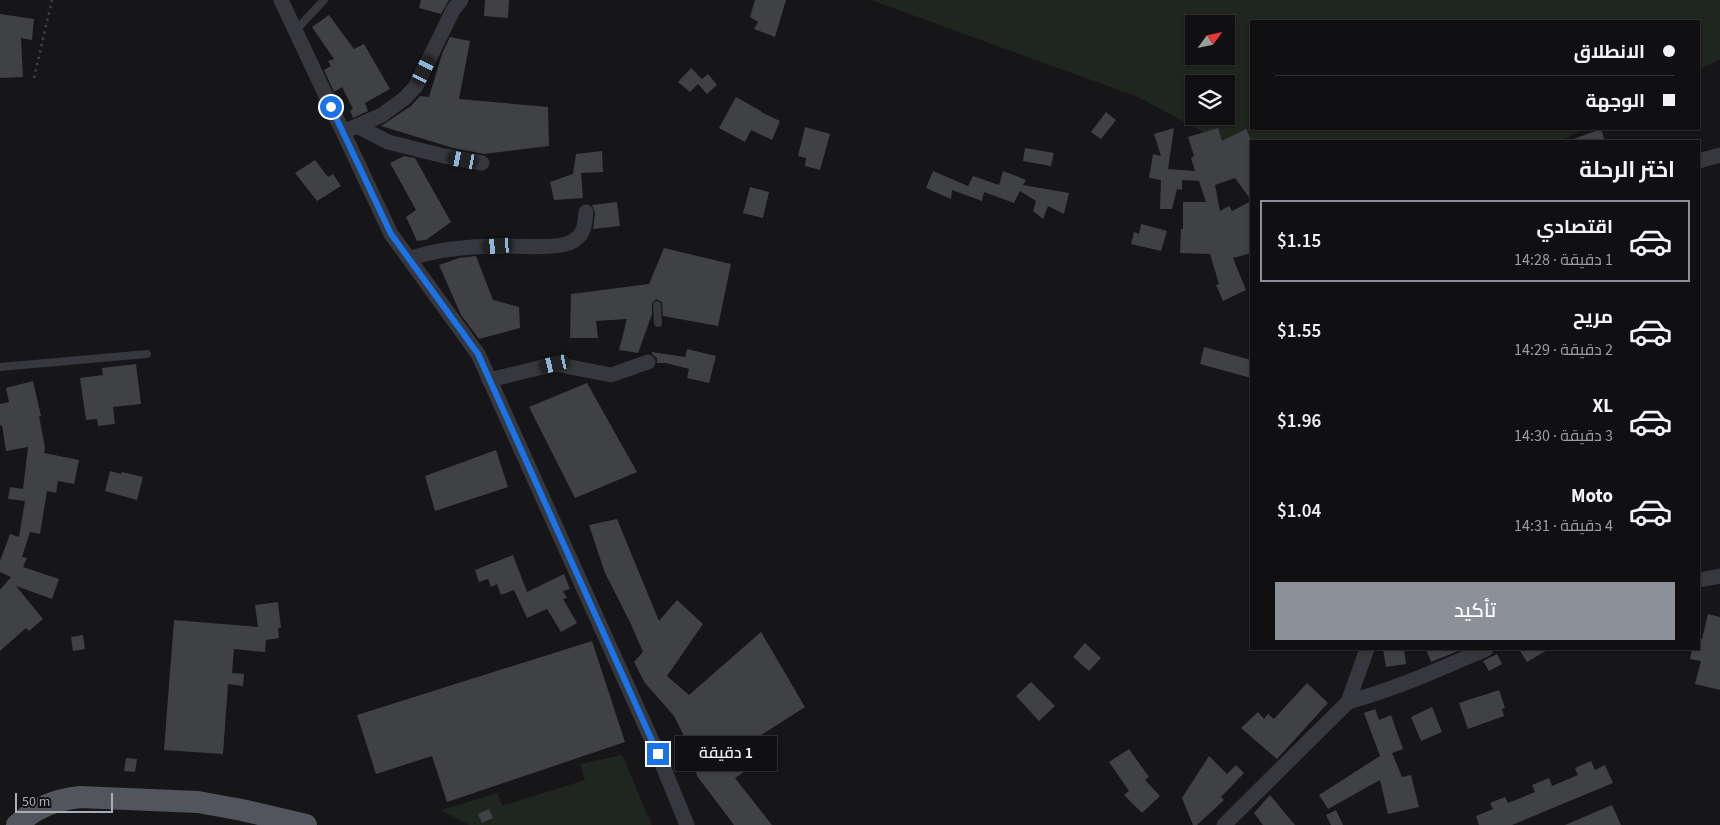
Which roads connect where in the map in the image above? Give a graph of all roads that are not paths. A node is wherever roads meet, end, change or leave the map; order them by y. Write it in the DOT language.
graph roads {
  1 [pos="281,0"];
  2 [pos="324,0"];
  3 [pos="460,0"];
  4 [pos="296,32"];
  5 [pos="357,126"];
  6 [pos="343,132"];
  7 [pos="1720,155"];
  8 [pos="1700,161"];
  9 [pos="482,163"];
  10 [pos="586,212"];
  11 [pos="409,259"];
  12 [pos="657,305"];
  13 [pos="658,323"];
  14 [pos="147,354"];
  15 [pos="648,362"];
  16 [pos="0,367"];
  17 [pos="490,380"];
  18 [pos="1720,576"];
  19 [pos="1700,580"];
  20 [pos="1367,650"];
  21 [pos="1484,650"];
  22 [pos="1348,702"];
  23 [pos="17,825"];
  24 [pos="306,825"];
  25 [pos="687,825"];
  26 [pos="1224,825"];
  1 -- 4 [label="street"];
  2 -- 4 [label="lane"];
  3 -- 5 [label="street"];
  4 -- 6 [label="street"];
  5 -- 6 [label="street"];
  5 -- 9 [label="street"];
  6 -- 11 [label="street"];
  7 -- 8 [label="street"];
  10 -- 11 [label="street"];
  11 -- 17 [label="street"];
  12 -- 13 [label="lane"];
  14 -- 16 [label="lane"];
  15 -- 17 [label="street"];
  17 -- 25 [label="street"];
  18 -- 19 [label="street"];
  20 -- 22 [label="street"];
  21 -- 22 [label="street"];
  22 -- 26 [label="street"];
  23 -- 24 [label="main road"];
}
